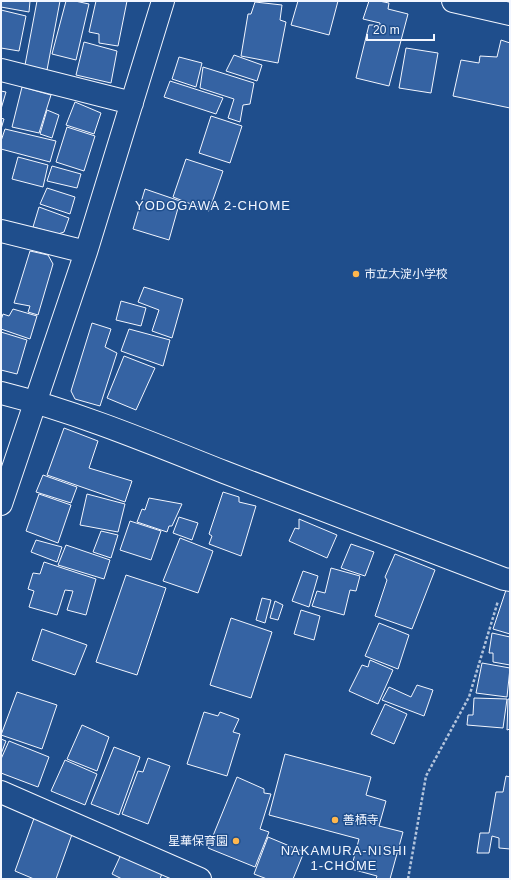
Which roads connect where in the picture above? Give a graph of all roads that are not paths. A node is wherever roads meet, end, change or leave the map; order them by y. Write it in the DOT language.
graph roads {
  1 [pos="163,1"];
  2 [pos="453,1"];
  3 [pos="510,14"];
  4 [pos="1,70"];
  5 [pos="132,104"];
  6 [pos="1,230"];
  7 [pos="86,252"];
  8 [pos="1,393"];
  9 [pos="35,402"];
  10 [pos="1,504"];
  11 [pos="507,580"];
  12 [pos="1,792"];
  13 [pos="200,879"];
  1 -- 5 [label="street"];
  2 -- 3 [label="street"];
  4 -- 5 [label="street"];
  5 -- 7 [label="street"];
  6 -- 7 [label="street"];
  7 -- 9 [label="street"];
  8 -- 9 [label="street"];
  9 -- 10 [label="street"];
  9 -- 11 [label="street"];
  12 -- 13 [label="street"];
}
